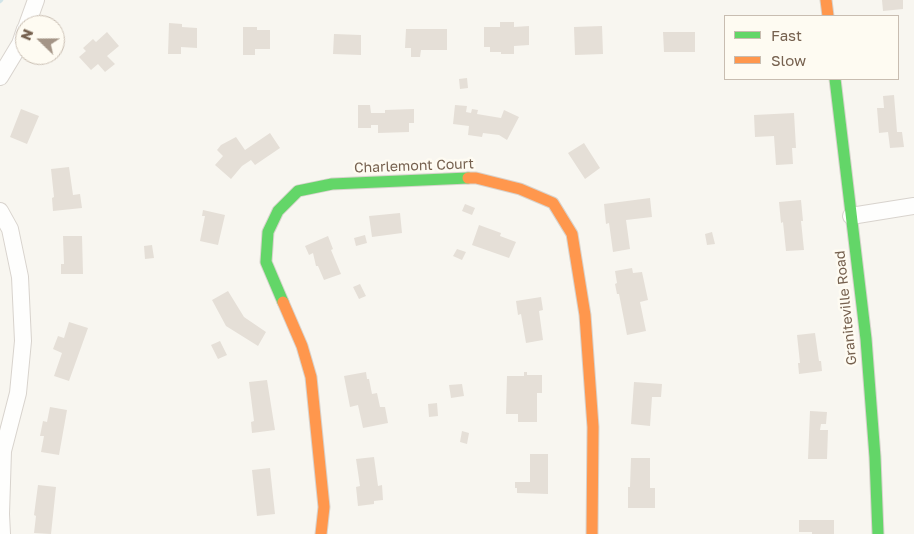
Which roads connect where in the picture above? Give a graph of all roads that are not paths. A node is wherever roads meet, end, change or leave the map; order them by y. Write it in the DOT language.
graph roads {
  1 [pos="36,0"];
  2 [pos="826,0"];
  3 [pos="31,15"];
  4 [pos="828,15"];
  5 [pos="15,52"];
  6 [pos="0,77"];
  7 [pos="836,80"];
  8 [pos="914,206"];
  9 [pos="0,211"];
  10 [pos="851,216"];
  11 [pos="2,534"];
  12 [pos="321,534"];
  13 [pos="592,534"];
  14 [pos="878,534"];
  1 -- 3 [label="street"];
  2 -- 4 [label="street"];
  5 -- 6 [label="street"];
  7 -- 10 [label="street, Graniteville Road"];
  8 -- 10 [label="street"];
  9 -- 11 [label="street"];
  10 -- 14 [label="street, Graniteville Road"];
  12 -- 13 [label="street, Charlemont Court"];
}
